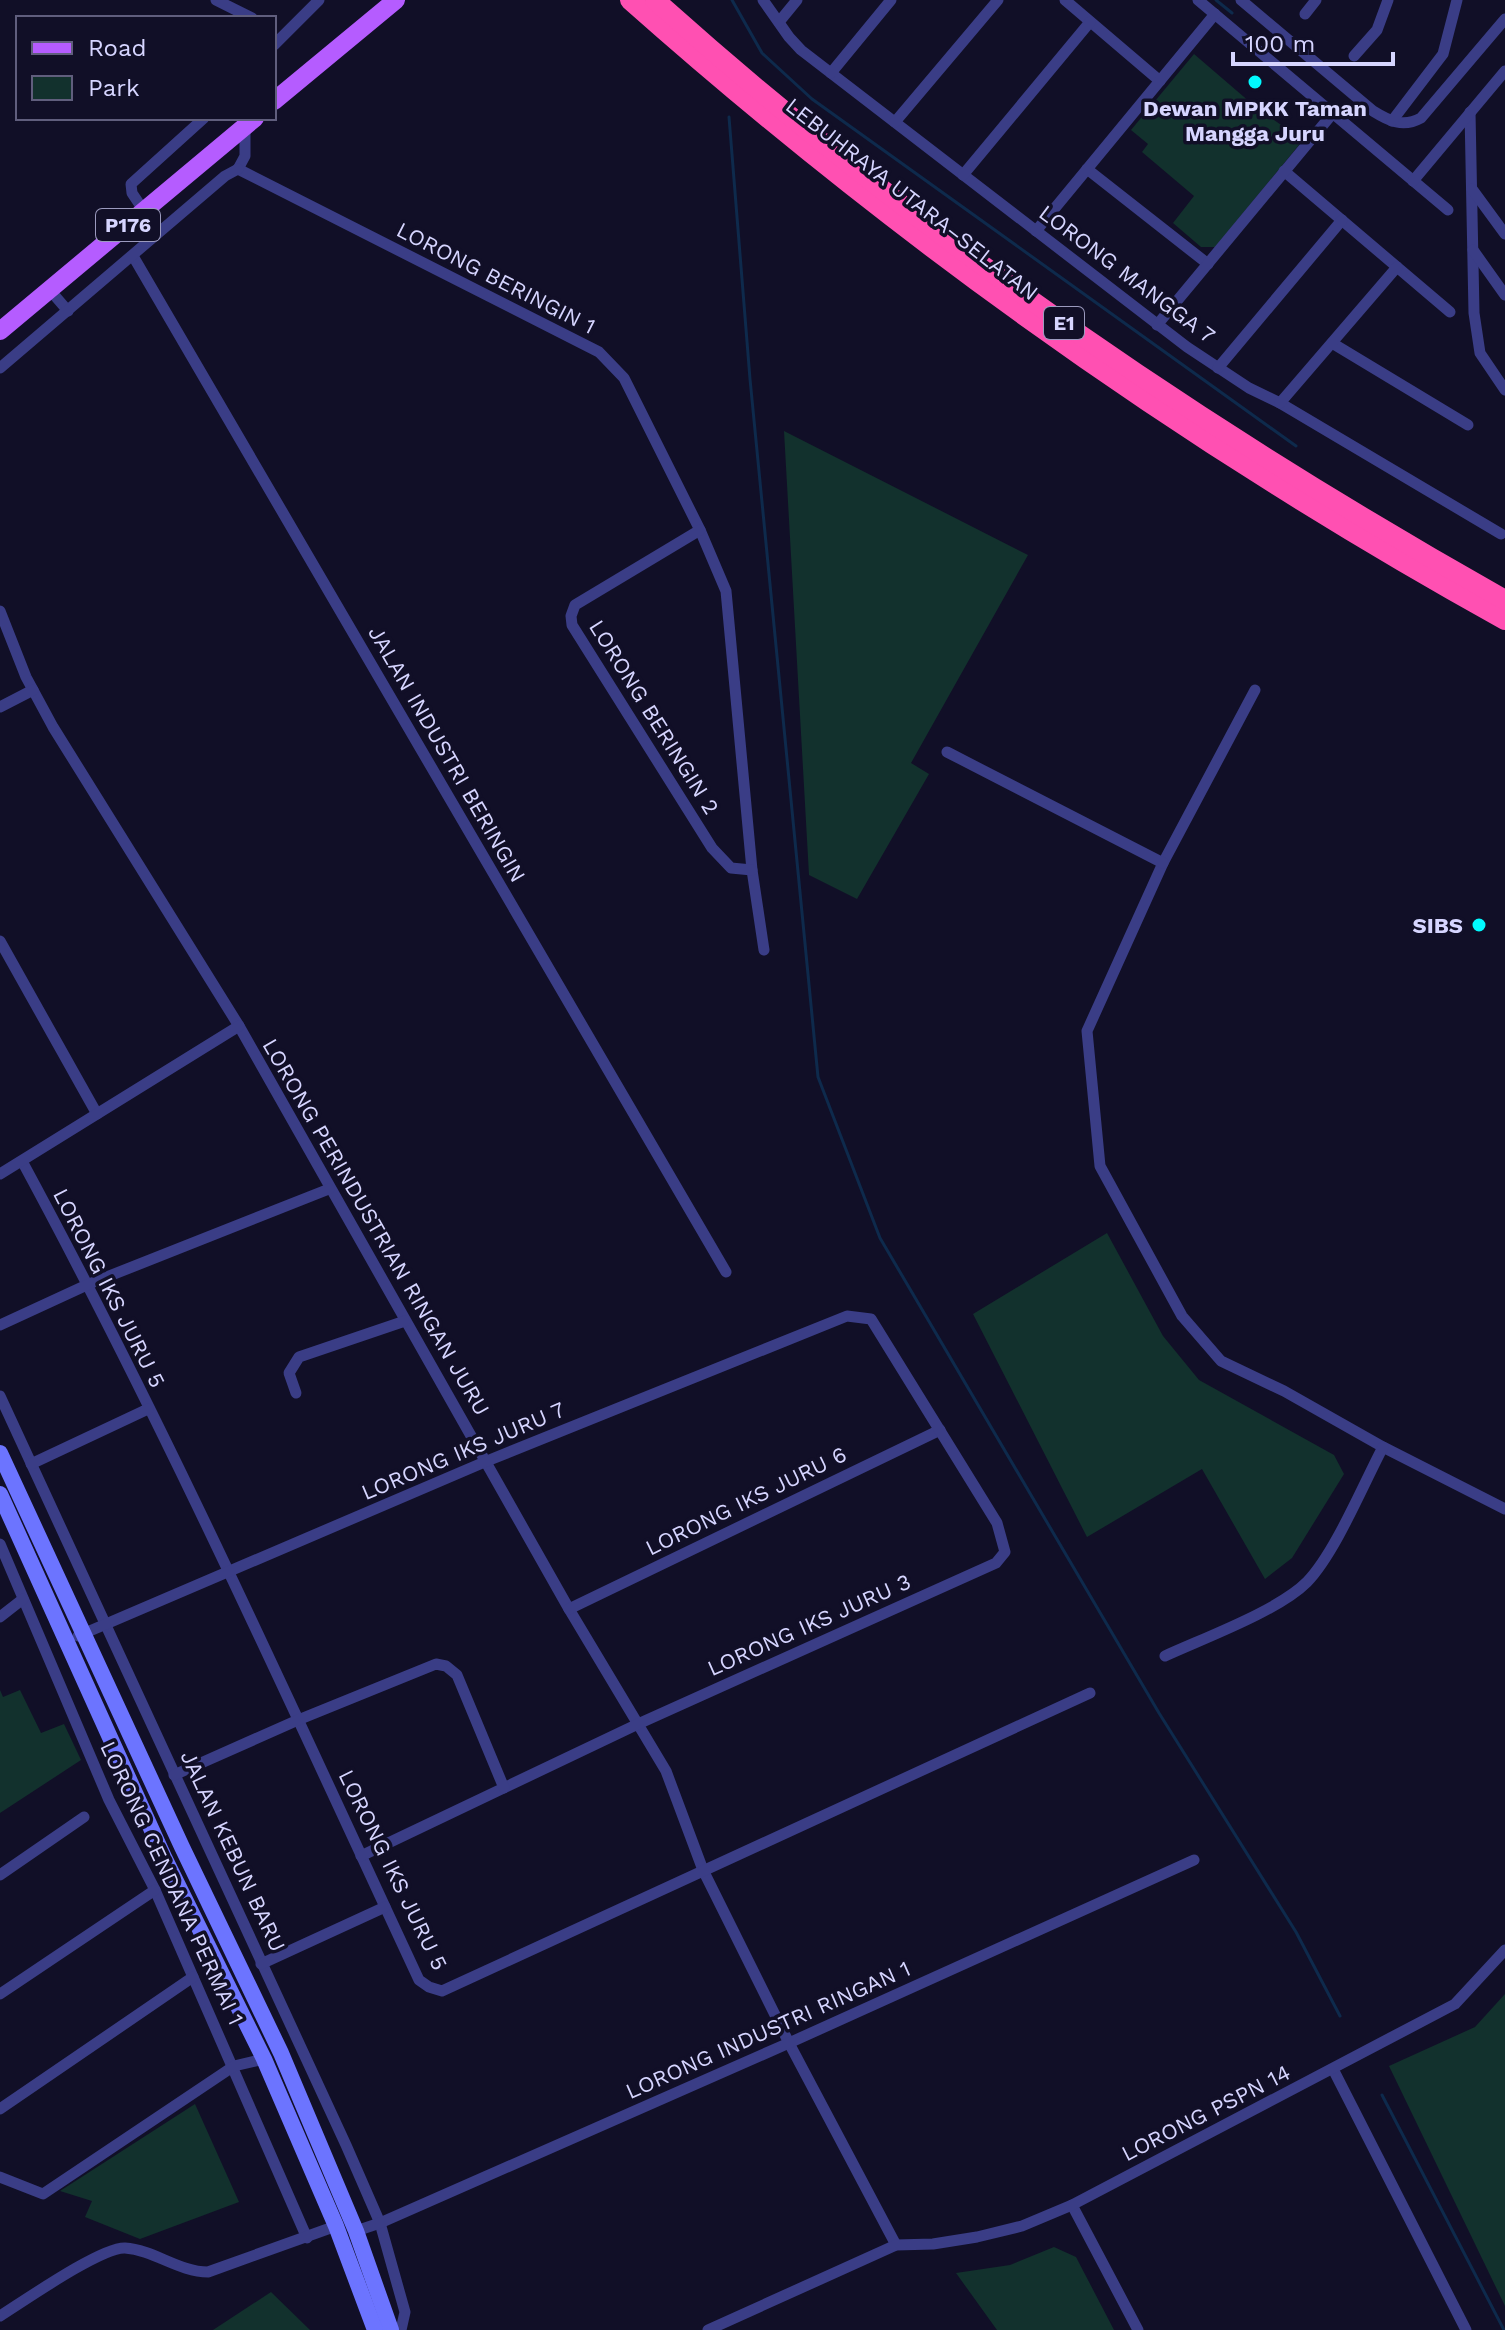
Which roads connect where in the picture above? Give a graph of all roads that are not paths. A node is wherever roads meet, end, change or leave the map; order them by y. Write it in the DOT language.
graph roads {
  1 [pos="216,0"];
  2 [pos="319,0"];
  3 [pos="396,0"];
  4 [pos="630,0"];
  5 [pos="655,0"];
  6 [pos="763,0"];
  7 [pos="797,0"];
  8 [pos="891,0"];
  9 [pos="998,0"];
  10 [pos="1065,0"];
  11 [pos="1198,0"];
  12 [pos="1241,0"];
  13 [pos="1316,0"];
  14 [pos="1388,0"];
  15 [pos="1457,0"];
  16 [pos="1215,14"];
  17 [pos="1305,14"];
  18 [pos="248,16"];
  19 [pos="1505,19"];
  20 [pos="779,22"];
  21 [pos="1090,22"];
  22 [pos="279,32"];
  23 [pos="1354,56"];
  24 [pos="1505,71"];
  25 [pos="831,73"];
  26 [pos="1160,81"];
  27 [pos="276,99"];
  28 [pos="1470,112"];
  29 [pos="1333,113"];
  30 [pos="202,120"];
  31 [pos="1392,121"];
  32 [pos="895,122"];
  33 [pos="250,123"];
  34 [pos="1449,137"];
  35 [pos="1471,150"];
  36 [pos="238,169"];
  37 [pos="1087,169"];
  38 [pos="1284,171"];
  39 [pos="963,175"];
  40 [pos="1413,181"];
  41 [pos="1472,188"];
  42 [pos="1448,210"];
  43 [pos="144,211"];
  44 [pos="1342,220"];
  45 [pos="1036,231"];
  46 [pos="1505,234"];
  47 [pos="1473,250"];
  48 [pos="133,256"];
  49 [pos="1208,264"];
  50 [pos="1397,267"];
  51 [pos="49,289"];
  52 [pos="1505,295"];
  53 [pos="68,311"];
  54 [pos="1450,312"];
  55 [pos="1157,325"];
  56 [pos="0,331"];
  57 [pos="1332,343"];
  58 [pos="0,368"];
  59 [pos="1218,368"];
  60 [pos="1505,390"];
  61 [pos="1280,403"];
  62 [pos="1468,425"];
  63 [pos="700,530"];
  64 [pos="1501,534"];
  65 [pos="1505,600"];
  66 [pos="0,611"];
  67 [pos="1505,620"];
  68 [pos="33,690"];
  69 [pos="1255,690"];
  70 [pos="0,707"];
  71 [pos="947,752"];
  72 [pos="1163,863"];
  73 [pos="752,870"];
  74 [pos="0,941"];
  75 [pos="764,950"];
  76 [pos="239,1026"];
  77 [pos="97,1114"];
  78 [pos="22,1161"];
  79 [pos="0,1174"];
  80 [pos="329,1189"];
  81 [pos="726,1272"];
  82 [pos="89,1284"];
  83 [pos="405,1321"];
  84 [pos="0,1325"];
  85 [pos="296,1393"];
  86 [pos="0,1396"];
  87 [pos="148,1409"];
  88 [pos="940,1430"];
  89 [pos="1383,1447"];
  90 [pos="0,1453"];
  91 [pos="487,1461"];
  92 [pos="31,1464"];
  93 [pos="0,1494"];
  94 [pos="1505,1509"];
  95 [pos="0,1544"];
  96 [pos="230,1573"];
  97 [pos="23,1599"];
  98 [pos="569,1609"];
  99 [pos="0,1617"];
  100 [pos="105,1624"];
  101 [pos="82,1634"];
  102 [pos="66,1641"];
  103 [pos="1165,1656"];
  104 [pos="81,1671"];
  105 [pos="59,1680"];
  106 [pos="1090,1693"];
  107 [pos="298,1720"];
  108 [pos="638,1724"];
  109 [pos="174,1775"];
  110 [pos="504,1788"];
  111 [pos="84,1817"];
  112 [pos="361,1856"];
  113 [pos="1194,1860"];
  114 [pos="703,1870"];
  115 [pos="0,1875"];
  116 [pos="155,1890"];
  117 [pos="385,1907"];
  118 [pos="1505,1950"];
  119 [pos="261,1964"];
  120 [pos="193,1977"];
  121 [pos="0,1994"];
  122 [pos="789,2043"];
  123 [pos="264,2059"];
  124 [pos="234,2066"];
  125 [pos="1333,2069"];
  126 [pos="0,2109"];
  127 [pos="346,2145"];
  128 [pos="325,2155"];
  129 [pos="0,2177"];
  130 [pos="1072,2205"];
  131 [pos="380,2223"];
  132 [pos="336,2226"];
  133 [pos="356,2231"];
  134 [pos="307,2238"];
  135 [pos="896,2245"];
  136 [pos="0,2316"];
  137 [pos="375,2330"];
  138 [pos="391,2330"];
  139 [pos="401,2330"];
  140 [pos="708,2330"];
  141 [pos="1138,2330"];
  142 [pos="1466,2330"];
  1 -- 18 [label="street"];
  2 -- 22 [label="street"];
  3 -- 27 [label="main road"];
  4 -- 67 [label="highway, LEBUHRAYA UTARA–SELATAN / E1"];
  5 -- 65 [label="highway, LEBUHRAYA UTARA–SELATAN / E1"];
  6 -- 20 [label="street, LORONG MANGGA 7"];
  7 -- 20 [label="street"];
  8 -- 25 [label="street"];
  9 -- 32 [label="street"];
  10 -- 21 [label="street"];
  11 -- 16 [label="street"];
  12 -- 31 [label="street"];
  13 -- 17 [label="street"];
  14 -- 23 [label="street"];
  15 -- 31 [label="street"];
  16 -- 26 [label="street"];
  16 -- 29 [label="street"];
  19 -- 31 [label="street"];
  20 -- 25 [label="street, LORONG MANGGA 7"];
  21 -- 26 [label="street"];
  21 -- 39 [label="street"];
  24 -- 28 [label="street"];
  25 -- 32 [label="street, LORONG MANGGA 7"];
  26 -- 37 [label="street"];
  28 -- 34 [label="street"];
  28 -- 35 [label="street"];
  29 -- 38 [label="street"];
  29 -- 40 [label="street"];
  30 -- 43 [label="street"];
  32 -- 39 [label="street, LORONG MANGGA 7"];
  33 -- 36 [label="street"];
  33 -- 43 [label="main road, P176"];
  34 -- 35 [label="street"];
  34 -- 40 [label="street"];
  35 -- 41 [label="street"];
  36 -- 48 [label="street"];
  36 -- 63 [label="street, LORONG BERINGIN 1"];
  37 -- 45 [label="street"];
  37 -- 49 [label="street"];
  38 -- 44 [label="street"];
  38 -- 49 [label="street"];
  39 -- 45 [label="street, LORONG MANGGA 7"];
  40 -- 42 [label="street"];
  41 -- 46 [label="street"];
  41 -- 47 [label="street"];
  43 -- 51 [label="main road, P176"];
  44 -- 50 [label="street"];
  44 -- 59 [label="street"];
  45 -- 55 [label="street, LORONG MANGGA 7"];
  47 -- 52 [label="street"];
  47 -- 60 [label="street"];
  48 -- 53 [label="street"];
  48 -- 81 [label="street, JALAN INDUSTRI BERINGIN"];
  49 -- 55 [label="street"];
  50 -- 54 [label="street"];
  50 -- 57 [label="street"];
  51 -- 53 [label="street"];
  51 -- 56 [label="main road, P176"];
  53 -- 58 [label="street"];
  55 -- 59 [label="street, LORONG MANGGA 7"];
  57 -- 61 [label="street"];
  57 -- 62 [label="street"];
  59 -- 61 [label="street, LORONG MANGGA 7"];
  61 -- 64 [label="street, LORONG MANGGA 7"];
  63 -- 73 [label="street, LORONG BERINGIN 1"];
  63 -- 73 [label="street, LORONG BERINGIN 2"];
  66 -- 68 [label="street, LORONG PERINDUSTRIAN RINGAN JURU"];
  68 -- 70 [label="street"];
  68 -- 76 [label="street, LORONG PERINDUSTRIAN RINGAN JURU"];
  69 -- 72 [label="street"];
  71 -- 72 [label="street"];
  72 -- 89 [label="street"];
  73 -- 75 [label="street, LORONG BERINGIN 1"];
  74 -- 77 [label="street"];
  76 -- 77 [label="street"];
  76 -- 80 [label="street, LORONG PERINDUSTRIAN RINGAN JURU"];
  77 -- 78 [label="street"];
  78 -- 79 [label="street"];
  78 -- 82 [label="street, LORONG IKS JURU 5"];
  80 -- 82 [label="street"];
  80 -- 83 [label="street, LORONG PERINDUSTRIAN RINGAN JURU"];
  82 -- 84 [label="street"];
  82 -- 87 [label="street, LORONG IKS JURU 5"];
  83 -- 85 [label="street"];
  83 -- 91 [label="street, LORONG PERINDUSTRIAN RINGAN JURU"];
  86 -- 92 [label="street, JALAN KEBUN BARU"];
  87 -- 92 [label="street"];
  87 -- 96 [label="street, LORONG IKS JURU 5"];
  88 -- 91 [label="street, LORONG IKS JURU 7"];
  88 -- 98 [label="street, LORONG IKS JURU 6"];
  88 -- 108 [label="street, LORONG IKS JURU 3"];
  89 -- 94 [label="street"];
  89 -- 103 [label="street"];
  90 -- 101 [label="street, JALAN KEBUN BARU"];
  91 -- 96 [label="street, LORONG IKS JURU 7"];
  91 -- 98 [label="street, LORONG PERINDUSTRIAN RINGAN JURU"];
  92 -- 100 [label="street, JALAN KEBUN BARU"];
  93 -- 102 [label="street"];
  95 -- 97 [label="street, LORONG CENDANA PERMAI 1"];
  96 -- 100 [label="street, LORONG IKS JURU 7"];
  96 -- 107 [label="street, LORONG IKS JURU 5"];
  97 -- 99 [label="street"];
  97 -- 105 [label="street, LORONG CENDANA PERMAI 1"];
  98 -- 108 [label="street, LORONG PERINDUSTRIAN RINGAN JURU"];
  100 -- 101 [label="street, LORONG IKS JURU 7"];
  100 -- 109 [label="street, JALAN KEBUN BARU"];
  101 -- 102 [label="street, LORONG IKS JURU 7"];
  101 -- 128 [label="street, JALAN KEBUN BARU"];
  102 -- 104 [label="street"];
  104 -- 105 [label="street"];
  104 -- 123 [label="street"];
  105 -- 116 [label="street, LORONG CENDANA PERMAI 1"];
  106 -- 114 [label="street, LORONG IKS JURU 5"];
  107 -- 109 [label="street"];
  107 -- 110 [label="street"];
  107 -- 112 [label="street, LORONG IKS JURU 5"];
  108 -- 110 [label="street, LORONG IKS JURU 3"];
  108 -- 114 [label="street, LORONG PERINDUSTRIAN RINGAN JURU"];
  109 -- 119 [label="street, JALAN KEBUN BARU"];
  110 -- 112 [label="street, LORONG IKS JURU 3"];
  111 -- 115 [label="street"];
  112 -- 117 [label="street, LORONG IKS JURU 5"];
  113 -- 122 [label="street, LORONG INDUSTRI RINGAN 1"];
  114 -- 117 [label="street, LORONG IKS JURU 5"];
  114 -- 122 [label="street, LORONG PERINDUSTRIAN RINGAN JURU"];
  116 -- 120 [label="street, LORONG CENDANA PERMAI 1"];
  116 -- 121 [label="street"];
  117 -- 119 [label="street"];
  118 -- 125 [label="street, LORONG PSPN 14"];
  119 -- 127 [label="street, JALAN KEBUN BARU"];
  120 -- 124 [label="street, LORONG CENDANA PERMAI 1"];
  120 -- 126 [label="street"];
  122 -- 131 [label="street, LORONG INDUSTRI RINGAN 1"];
  122 -- 135 [label="street, LORONG PERINDUSTRIAN RINGAN JURU"];
  123 -- 124 [label="street"];
  123 -- 132 [label="street"];
  124 -- 129 [label="street"];
  124 -- 134 [label="street, LORONG CENDANA PERMAI 1"];
  125 -- 130 [label="street, LORONG PSPN 14"];
  125 -- 142 [label="street"];
  127 -- 128 [label="street"];
  127 -- 131 [label="street, JALAN KEBUN BARU"];
  128 -- 133 [label="street, JALAN KEBUN BARU"];
  130 -- 135 [label="street, LORONG PSPN 14"];
  130 -- 141 [label="street"];
  131 -- 133 [label="street, LORONG INDUSTRI RINGAN 1"];
  131 -- 139 [label="street, JALAN KEBUN BARU"];
  132 -- 134 [label="street"];
  132 -- 137 [label="street"];
  133 -- 138 [label="street, JALAN KEBUN BARU"];
  134 -- 136 [label="street"];
  135 -- 140 [label="street"];
}
